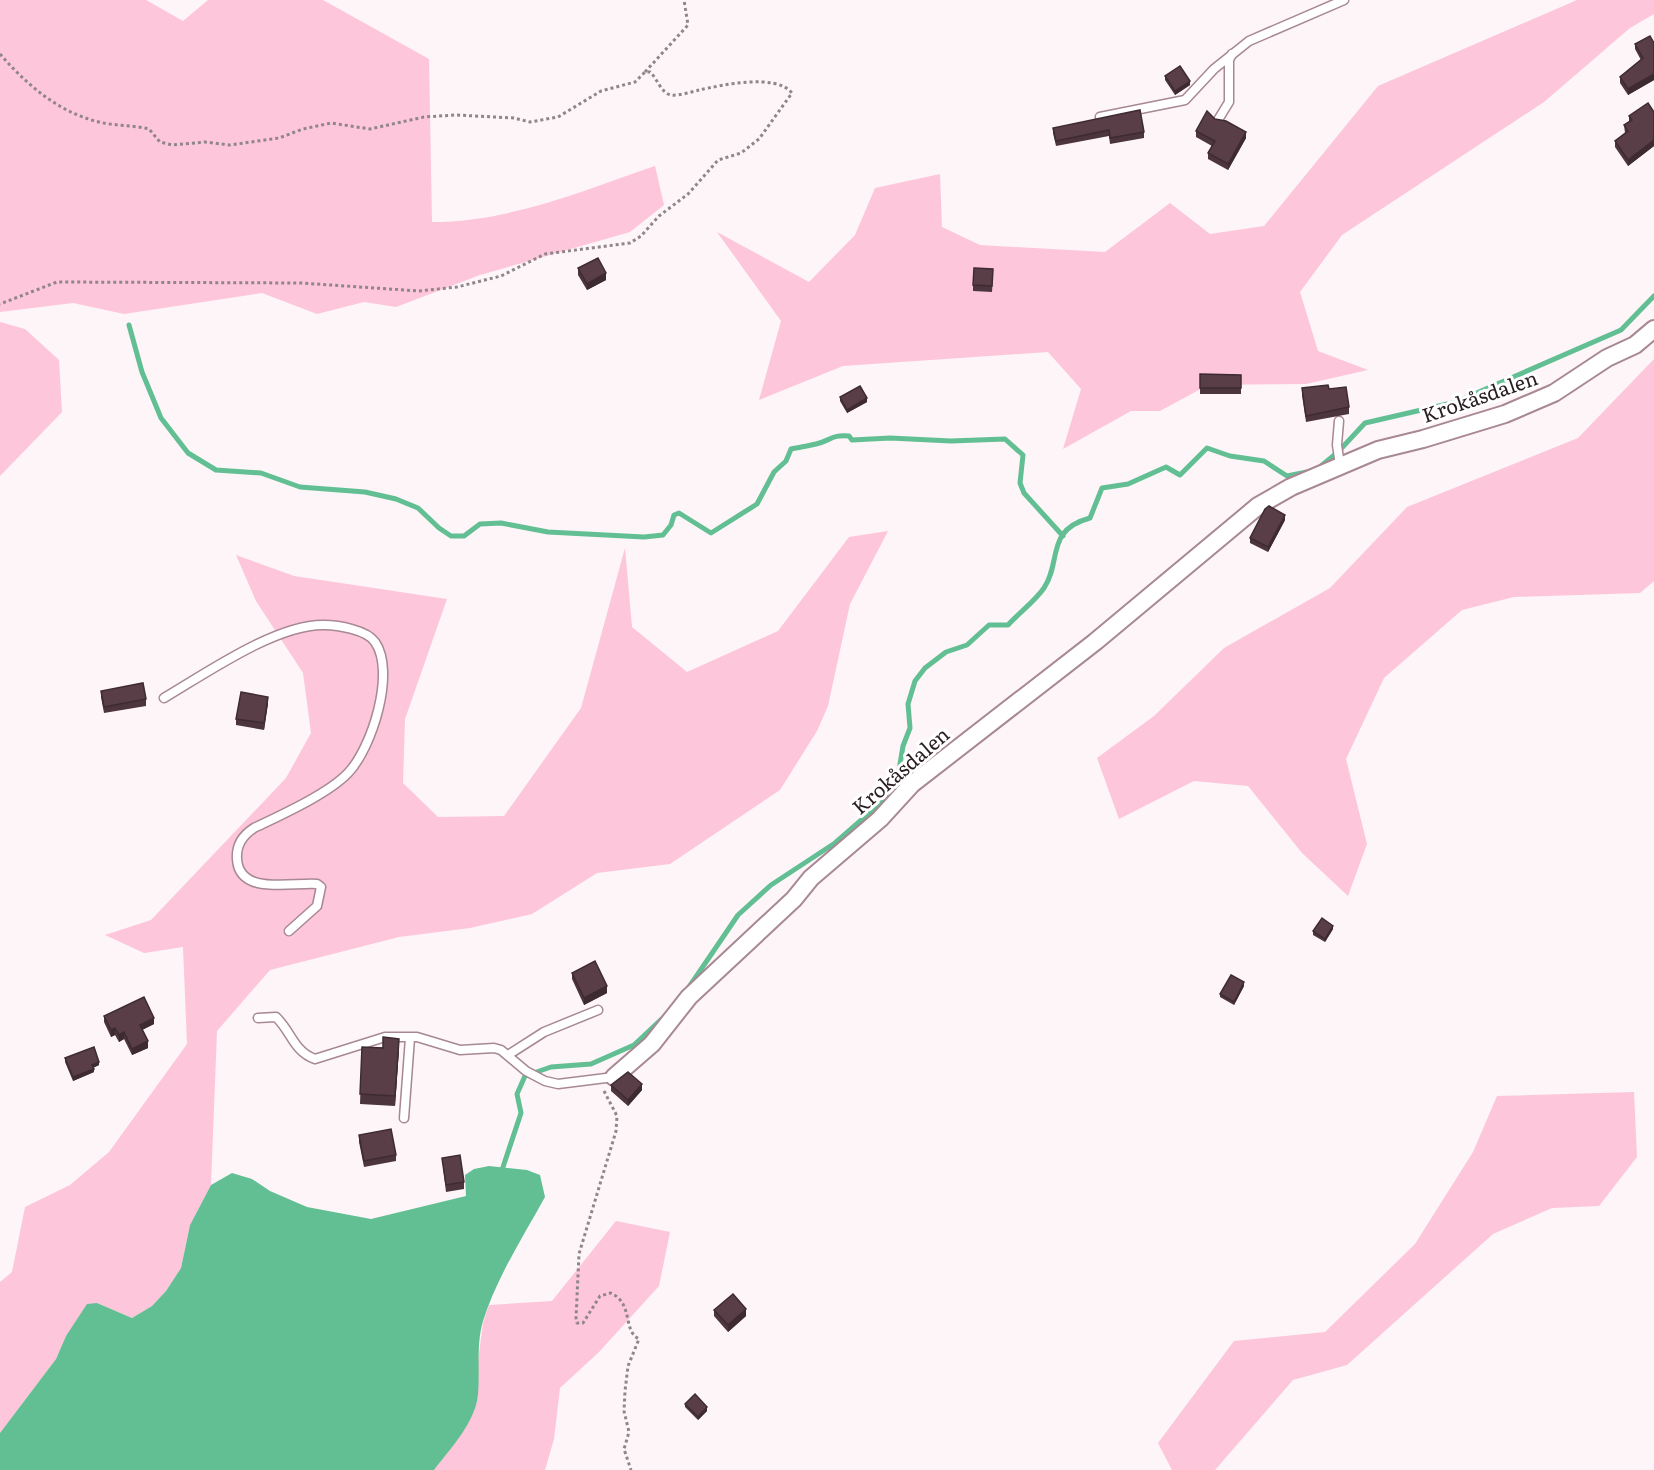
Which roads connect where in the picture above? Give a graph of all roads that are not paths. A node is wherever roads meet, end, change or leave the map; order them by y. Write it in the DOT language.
graph roads {
  1 [pos="1344,0"];
  2 [pos="1232,54"];
  3 [pos="1100,117"];
  4 [pos="1218,120"];
  5 [pos="1654,329"];
  6 [pos="1339,421"];
  7 [pos="1340,465"];
  8 [pos="164,698"];
  9 [pos="289,931"];
  10 [pos="598,1010"];
  11 [pos="258,1018"];
  12 [pos="410,1038"];
  13 [pos="508,1055"];
  14 [pos="608,1078"];
  15 [pos="404,1119"];
  1 -- 2 [label="lane"];
  2 -- 3 [label="lane"];
  2 -- 4 [label="lane"];
  5 -- 7 [label="street, Krokåsdalen"];
  6 -- 7 [label="lane"];
  7 -- 14 [label="street, Krokåsdalen"];
  8 -- 9 [label="lane"];
  10 -- 13 [label="lane"];
  11 -- 12 [label="lane"];
  12 -- 13 [label="lane"];
  12 -- 15 [label="lane"];
  13 -- 14 [label="lane"];
}
